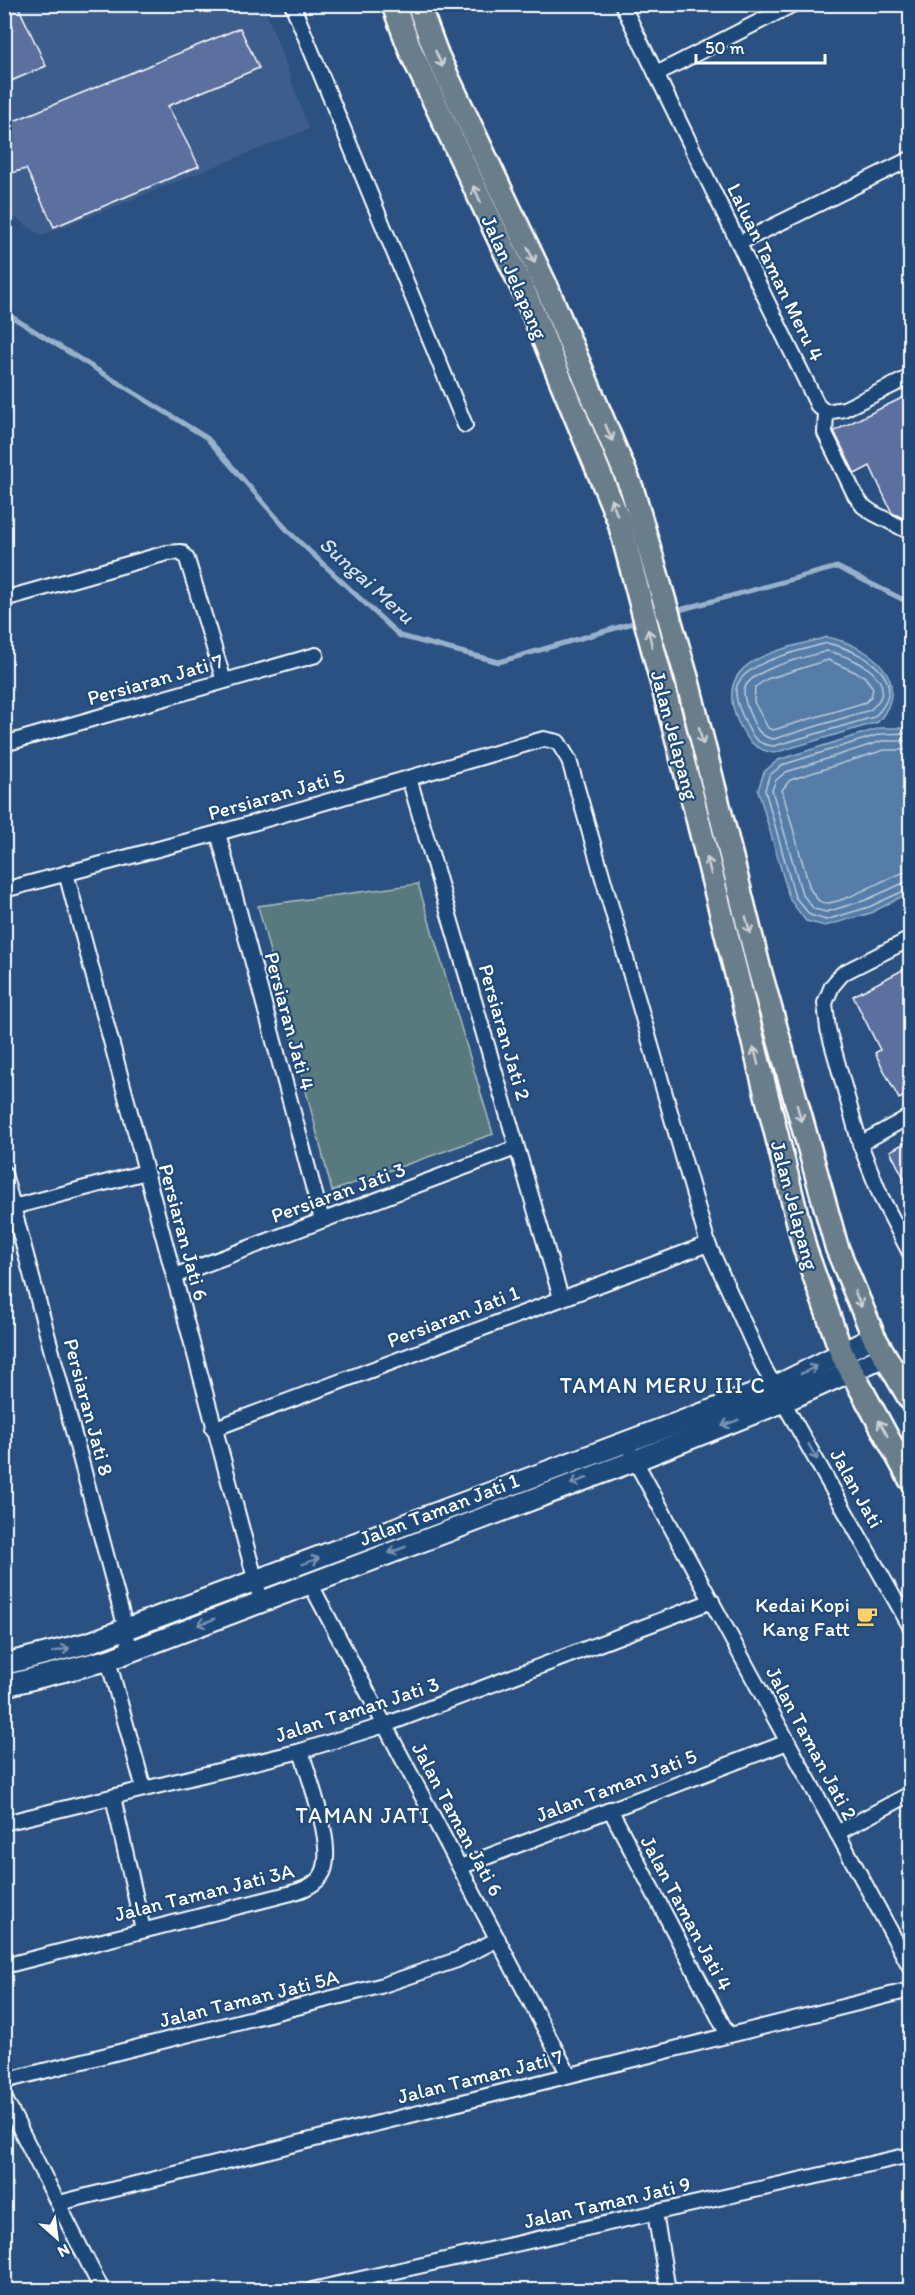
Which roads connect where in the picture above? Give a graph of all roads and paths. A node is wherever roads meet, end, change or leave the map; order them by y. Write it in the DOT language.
graph roads {
  1 [pos="292,4"];
  2 [pos="393,4"];
  3 [pos="418,4"];
  4 [pos="622,4"];
  5 [pos="794,4"];
  6 [pos="656,74"];
  7 [pos="910,159"];
  8 [pos="739,243"];
  9 [pos="910,377"];
  10 [pos="826,412"];
  11 [pos="465,425"];
  12 [pos="910,532"];
  13 [pos="4,598"];
  14 [pos="316,655"];
  15 [pos="224,681"];
  16 [pos="558,742"];
  17 [pos="4,744"];
  18 [pos="409,778"];
  19 [pos="218,833"];
  20 [pos="66,873"];
  21 [pos="4,890"];
  22 [pos="910,939"];
  23 [pos="910,1116"];
  24 [pos="860,1144"];
  25 [pos="516,1148"];
  26 [pos="146,1172"];
  27 [pos="4,1173"];
  28 [pos="14,1207"];
  29 [pos="322,1220"];
  30 [pos="708,1244"];
  31 [pos="910,1253"];
  32 [pos="174,1276"];
  33 [pos="561,1298"];
  34 [pos="879,1347"];
  35 [pos="847,1363"];
  36 [pos="780,1394"];
  37 [pos="910,1399"];
  38 [pos="213,1430"];
  39 [pos="631,1452"];
  40 [pos="910,1479"];
  41 [pos="256,1582"];
  42 [pos="310,1583"];
  43 [pos="261,1601"];
  44 [pos="712,1601"];
  45 [pos="910,1626"];
  46 [pos="126,1629"];
  47 [pos="130,1651"];
  48 [pos="108,1660"];
  49 [pos="4,1664"];
  50 [pos="4,1686"];
  51 [pos="385,1725"];
  52 [pos="788,1742"];
  53 [pos="301,1751"];
  54 [pos="144,1789"];
  55 [pos="910,1794"];
  56 [pos="113,1797"];
  57 [pos="610,1809"];
  58 [pos="4,1823"];
  59 [pos="837,1833"];
  60 [pos="460,1867"];
  61 [pos="142,1930"];
  62 [pos="498,1939"];
  63 [pos="4,1966"];
  64 [pos="910,1967"];
  65 [pos="910,1990"];
  66 [pos="728,2035"];
  67 [pos="569,2075"];
  68 [pos="4,2081"];
  69 [pos="4,2097"];
  70 [pos="910,2156"];
  71 [pos="59,2203"];
  72 [pos="655,2213"];
  73 [pos="102,2290"];
  74 [pos="312,2290"];
  75 [pos="668,2290"];
  1 -- 11 [label="street"];
  35 -- 2 [label="main road, Jalan Jelapang, one-way"];
  3 -- 34 [label="main road, Jalan Jelapang, one-way"];
  4 -- 6 [label="street, Laluan Taman Meru 4"];
  5 -- 6 [label="street"];
  6 -- 8 [label="street, Laluan Taman Meru 4"];
  7 -- 8 [label="street"];
  8 -- 10 [label="street, Laluan Taman Meru 4"];
  9 -- 10 [label="street"];
  10 -- 12 [label="street, Laluan Taman Meru 4"];
  13 -- 15 [label="street"];
  14 -- 15 [label="street, Persiaran Jati 7"];
  15 -- 17 [label="street, Persiaran Jati 7"];
  16 -- 18 [label="street, Persiaran Jati 5"];
  16 -- 30 [label="street, Jalan Jati"];
  18 -- 19 [label="street, Persiaran Jati 5"];
  18 -- 25 [label="street, Persiaran Jati 2"];
  19 -- 20 [label="street, Persiaran Jati 5"];
  19 -- 29 [label="street, Persiaran Jati 4"];
  20 -- 21 [label="street, Persiaran Jati 5"];
  20 -- 26 [label="street, Persiaran Jati 6"];
  22 -- 24 [label="street"];
  23 -- 24 [label="street"];
  24 -- 31 [label="street"];
  25 -- 29 [label="street, Persiaran Jati 3"];
  25 -- 33 [label="street, Persiaran Jati 2"];
  26 -- 28 [label="street"];
  26 -- 32 [label="street, Persiaran Jati 6"];
  27 -- 28 [label="street, Persiaran Jati 8"];
  28 -- 46 [label="street, Persiaran Jati 8"];
  29 -- 32 [label="street, Persiaran Jati 3"];
  30 -- 33 [label="street, Persiaran Jati 1"];
  30 -- 36 [label="street, Jalan Jati"];
  32 -- 38 [label="street, Persiaran Jati 6"];
  33 -- 38 [label="street, Persiaran Jati 1"];
  34 -- 35 [label="street, Jalan Taman Jati 1"];
  34 -- 37 [label="main road, Jalan Jelapang"];
  35 -- 36 [label="street, Jalan Taman Jati 1"];
  40 -- 35 [label="main road, Jalan Jelapang, one-way"];
  36 -- 39 [label="street, Jalan Taman Jati 1"];
  36 -- 45 [label="street, Jalan Jati, one-way"];
  38 -- 41 [label="street, Persiaran Jati 6"];
  41 -- 39 [label="street, Jalan Taman Jati 1, one-way"];
  39 -- 42 [label="street, Jalan Taman Jati 1, one-way"];
  39 -- 44 [label="street, Jalan Taman Jati 2"];
  41 -- 43 [label="street, Persiaran Jati 6"];
  41 -- 46 [label="street, Jalan Taman Jati 1"];
  42 -- 43 [label="street, Jalan Taman Jati 1"];
  42 -- 51 [label="street, Jalan Taman Jati 6"];
  43 -- 47 [label="street, Jalan Taman Jati 1, one-way"];
  44 -- 51 [label="street, Jalan Taman Jati 3"];
  44 -- 52 [label="street, Jalan Taman Jati 2"];
  46 -- 47 [label="street, Persiaran Jati 8"];
  49 -- 46 [label="street, Jalan Taman Jati 1, one-way"];
  47 -- 48 [label="street, Jalan Taman Jati 1"];
  48 -- 50 [label="street, Jalan Taman Jati 1"];
  48 -- 54 [label="street"];
  51 -- 53 [label="street, Jalan Taman Jati 3"];
  51 -- 60 [label="street, Jalan Taman Jati 6"];
  52 -- 57 [label="street, Jalan Taman Jati 5"];
  52 -- 59 [label="street, Jalan Taman Jati 2"];
  53 -- 54 [label="street, Jalan Taman Jati 3"];
  53 -- 61 [label="street, Jalan Taman Jati 3A"];
  54 -- 56 [label="street, Jalan Taman Jati 3"];
  55 -- 59 [label="street"];
  56 -- 58 [label="street, Jalan Taman Jati 3"];
  56 -- 61 [label="street"];
  57 -- 60 [label="street, Jalan Taman Jati 5"];
  57 -- 66 [label="street, Jalan Taman Jati 4"];
  59 -- 64 [label="street, Jalan Taman Jati 2"];
  60 -- 62 [label="street, Jalan Taman Jati 6"];
  61 -- 63 [label="street, Jalan Taman Jati 3A"];
  62 -- 67 [label="street, Jalan Taman Jati 6"];
  62 -- 68 [label="street, Jalan Taman Jati 5A"];
  65 -- 66 [label="street, Jalan Taman Jati 7"];
  66 -- 67 [label="street, Jalan Taman Jati 7"];
  67 -- 71 [label="street, Jalan Taman Jati 7"];
  69 -- 71 [label="street"];
  70 -- 72 [label="street, Jalan Taman Jati 9"];
  71 -- 73 [label="street"];
  72 -- 74 [label="street, Jalan Taman Jati 9"];
  72 -- 75 [label="street"];
}
